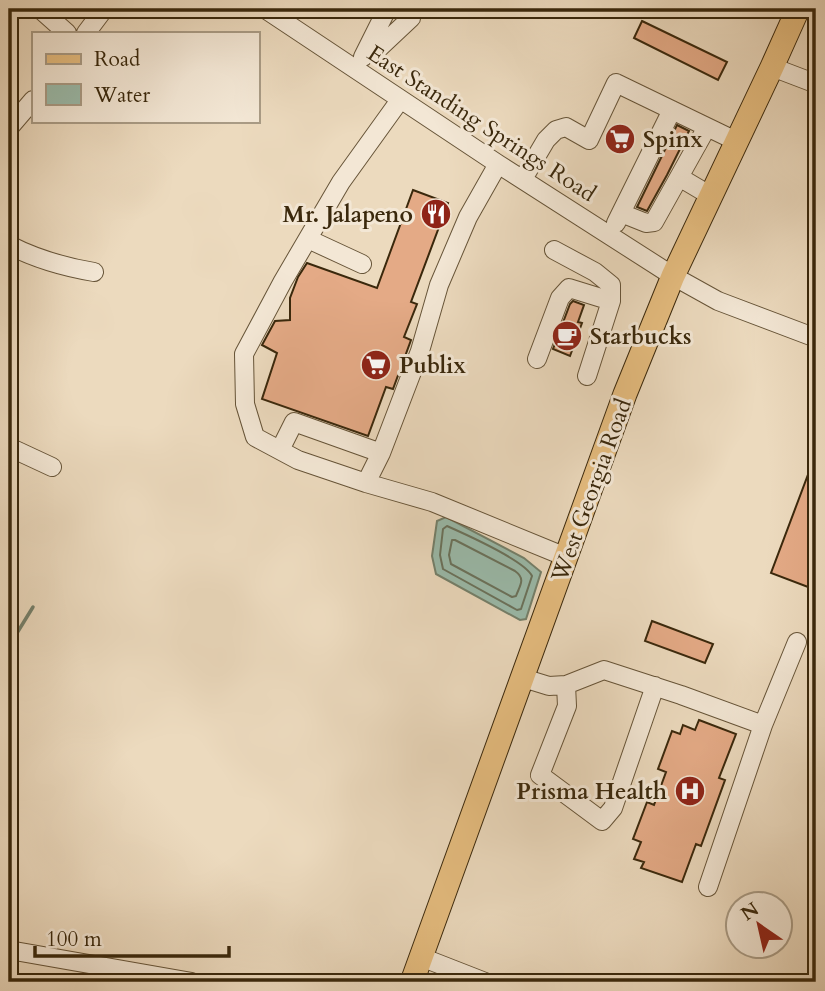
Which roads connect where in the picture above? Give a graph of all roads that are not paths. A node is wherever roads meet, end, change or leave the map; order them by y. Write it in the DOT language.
graph roads {
  1 [pos="40,9"];
  2 [pos="104,9"];
  3 [pos="265,9"];
  4 [pos="387,9"];
  5 [pos="404,9"];
  6 [pos="798,9"];
  7 [pos="66,32"];
  8 [pos="87,32"];
  9 [pos="361,62"];
  10 [pos="772,67"];
  11 [pos="814,83"];
  12 [pos="400,100"];
  13 [pos="32,101"];
  14 [pos="672,110"];
  15 [pos="707,127"];
  16 [pos="9,128"];
  17 [pos="736,141"];
  18 [pos="498,164"];
  19 [pos="679,177"];
  20 [pos="523,179"];
  21 [pos="711,196"];
  22 [pos="621,213"];
  23 [pos="610,236"];
  24 [pos="308,239"];
  25 [pos="9,245"];
  26 [pos="554,250"];
  27 [pos="362,264"];
  28 [pos="94,272"];
  29 [pos="673,276"];
  30 [pos="611,301"];
  31 [pos="816,338"];
  32 [pos="537,359"];
  33 [pos="587,376"];
  34 [pos="9,447"];
  35 [pos="280,450"];
  36 [pos="381,453"];
  37 [pos="52,467"];
  38 [pos="366,483"];
  39 [pos="566,557"];
  40 [pos="797,642"];
  41 [pos="523,678"];
  42 [pos="566,685"];
  43 [pos="655,686"];
  44 [pos="763,725"];
  45 [pos="708,887"];
  46 [pos="9,950"];
  47 [pos="421,957"];
  48 [pos="192,982"];
  49 [pos="412,982"];
  50 [pos="485,982"];
  1 -- 7 [label="street"];
  2 -- 8 [label="street"];
  3 -- 9 [label="street, East Standing Springs Road"];
  4 -- 9 [label="street"];
  5 -- 9 [label="street"];
  6 -- 10 [label="main road, West Georgia Road"];
  9 -- 12 [label="street, East Standing Springs Road"];
  10 -- 11 [label="street"];
  10 -- 17 [label="main road, West Georgia Road"];
  12 -- 18 [label="street, East Standing Springs Road"];
  12 -- 24 [label="street"];
  13 -- 16 [label="street"];
  14 -- 15 [label="street"];
  14 -- 20 [label="street"];
  14 -- 22 [label="street"];
  15 -- 17 [label="street"];
  15 -- 19 [label="street"];
  17 -- 21 [label="main road, West Georgia Road"];
  18 -- 20 [label="street, East Standing Springs Road"];
  18 -- 36 [label="street"];
  19 -- 21 [label="street"];
  19 -- 22 [label="street"];
  20 -- 23 [label="street, East Standing Springs Road"];
  21 -- 29 [label="main road, West Georgia Road"];
  22 -- 23 [label="street"];
  23 -- 29 [label="street, East Standing Springs Road"];
  24 -- 27 [label="street"];
  24 -- 35 [label="street"];
  25 -- 28 [label="street"];
  26 -- 30 [label="street"];
  29 -- 31 [label="street, East Standing Springs Road"];
  29 -- 39 [label="main road, West Georgia Road"];
  30 -- 32 [label="street"];
  30 -- 33 [label="street"];
  34 -- 37 [label="street"];
  35 -- 36 [label="street"];
  35 -- 38 [label="street"];
  36 -- 38 [label="street"];
  38 -- 39 [label="street"];
  39 -- 41 [label="main road, West Georgia Road"];
  40 -- 44 [label="street"];
  41 -- 42 [label="street"];
  41 -- 47 [label="main road, West Georgia Road"];
  42 -- 43 [label="street"];
  42 -- 43 [label="street"];
  43 -- 44 [label="street"];
  44 -- 45 [label="street"];
  46 -- 48 [label="street"];
  47 -- 49 [label="main road, West Georgia Road"];
  47 -- 50 [label="street"];
}
